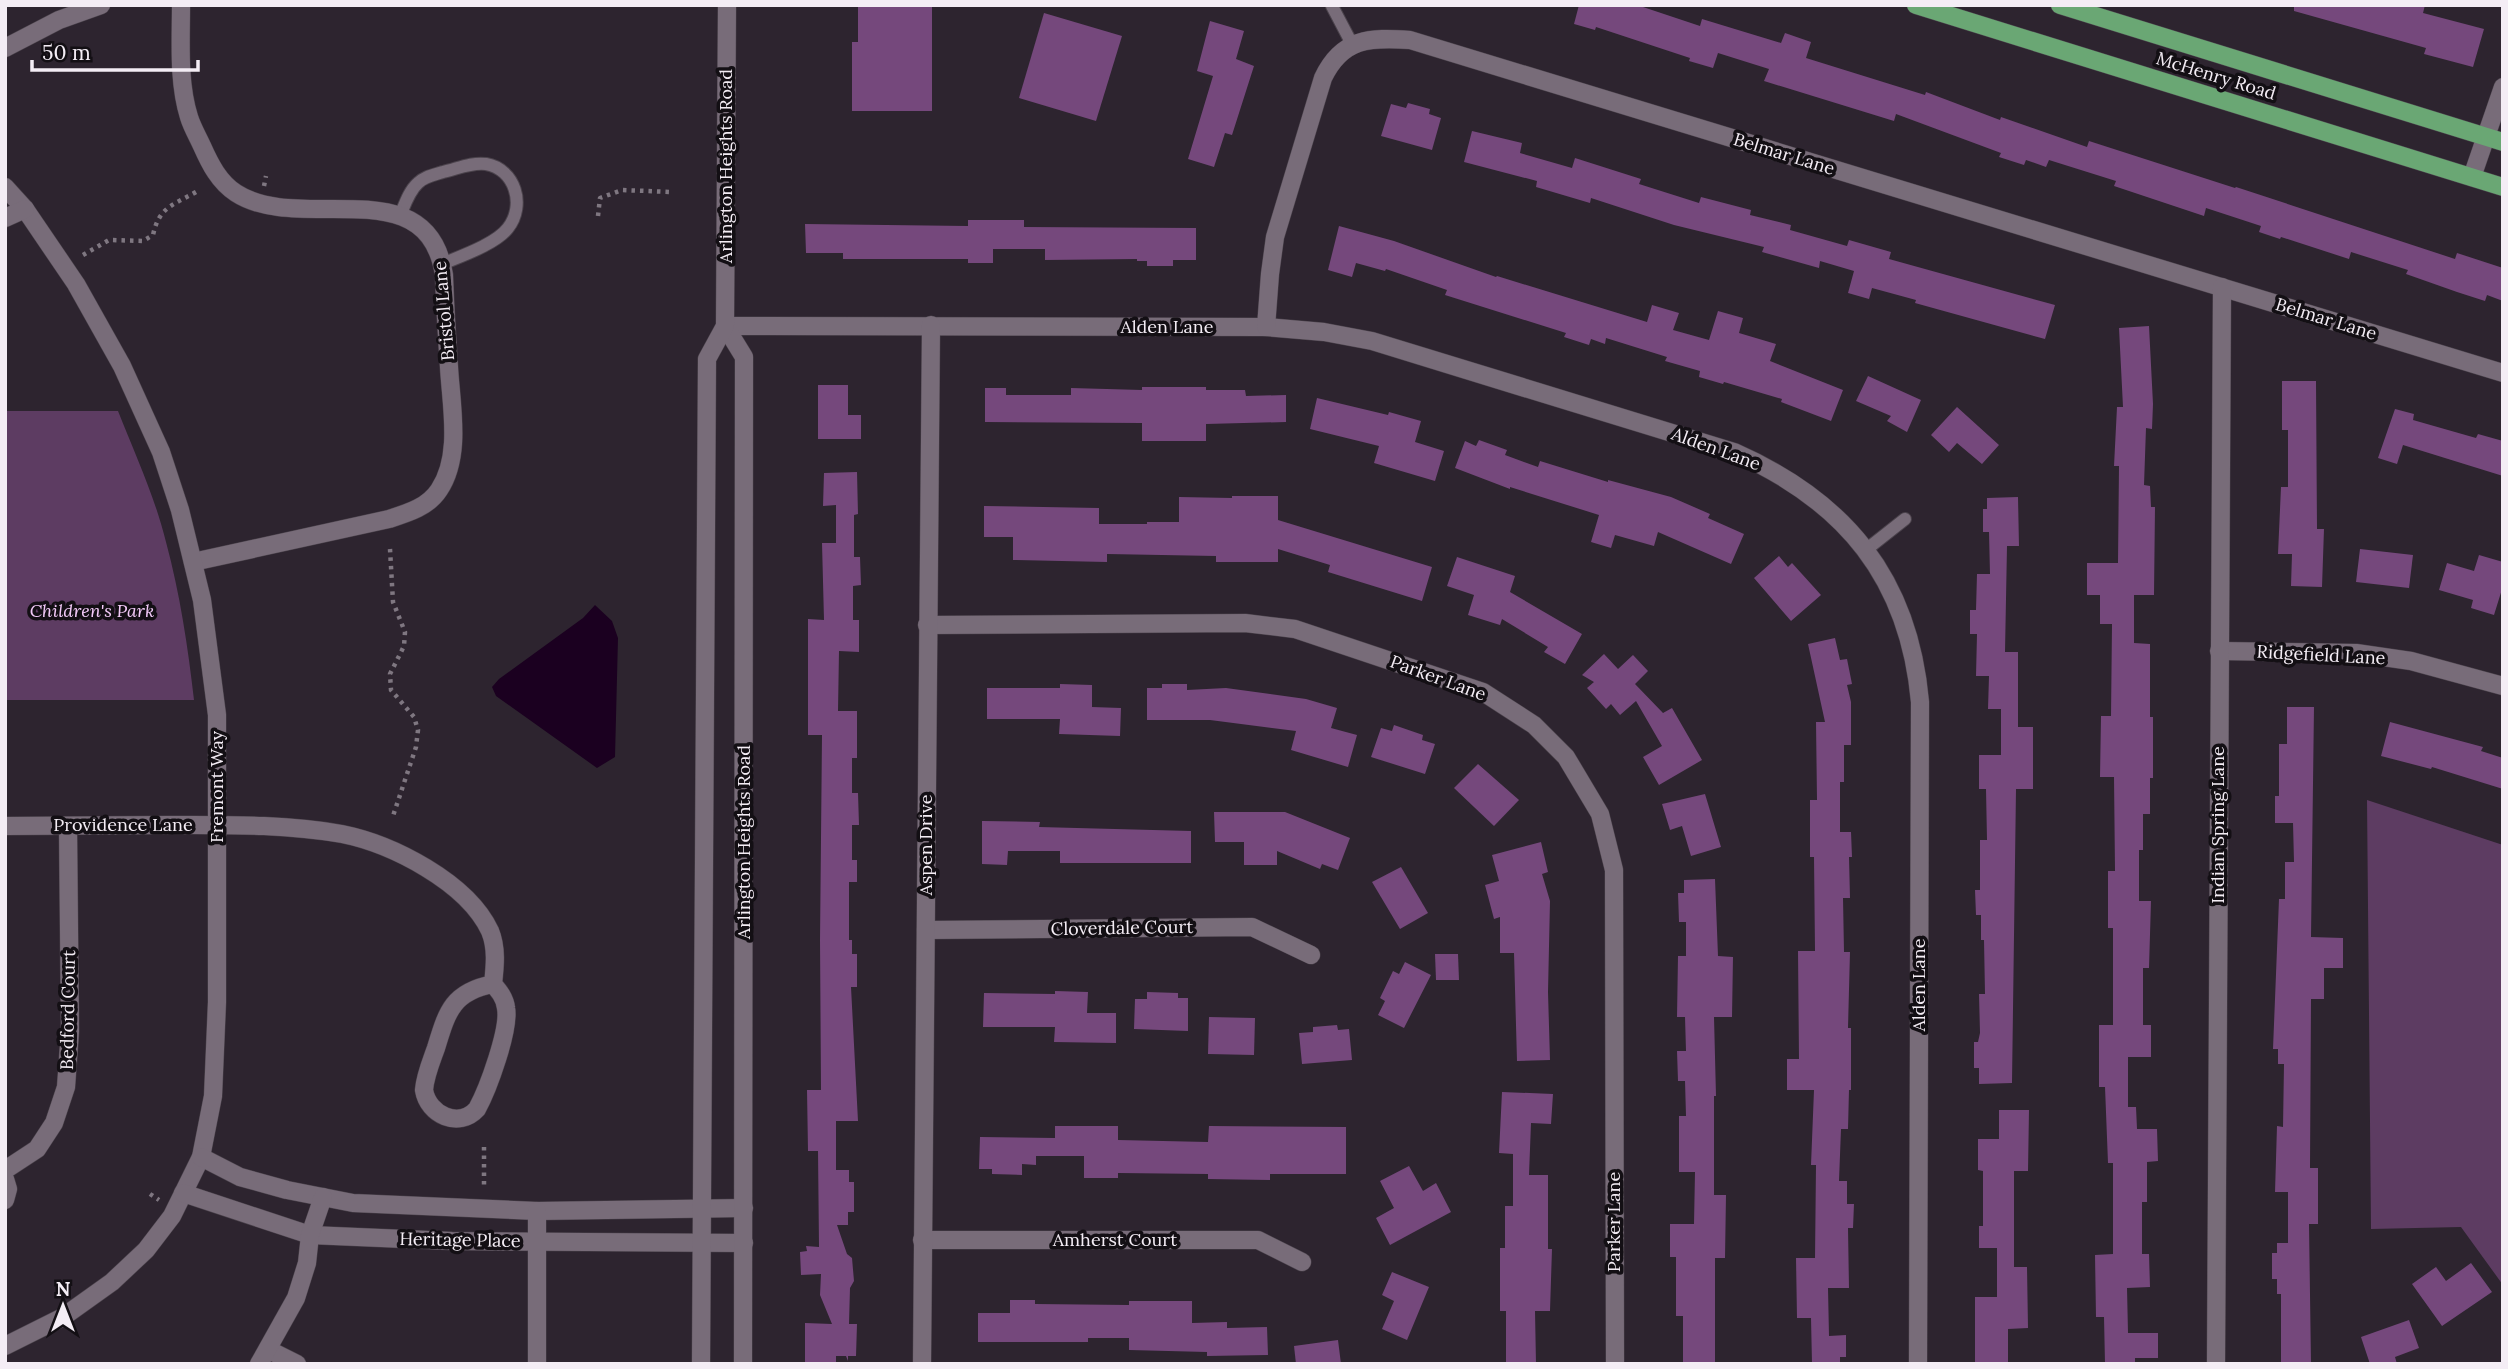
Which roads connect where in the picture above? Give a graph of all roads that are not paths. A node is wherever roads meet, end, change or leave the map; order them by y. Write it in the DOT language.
graph roads {
  1 [pos="102,5"];
  2 [pos="181,5"];
  3 [pos="727,5"];
  4 [pos="1916,5"];
  5 [pos="2060,5"];
  6 [pos="1332,6"];
  7 [pos="1352,44"];
  8 [pos="5,48"];
  9 [pos="2503,87"];
  10 [pos="2494,140"];
  11 [pos="2472,177"];
  12 [pos="5,187"];
  13 [pos="2503,187"];
  14 [pos="25,209"];
  15 [pos="400,216"];
  16 [pos="5,218"];
  17 [pos="442,264"];
  18 [pos="2222,287"];
  19 [pos="931,325"];
  20 [pos="725,326"];
  21 [pos="1266,327"];
  22 [pos="2503,373"];
  23 [pos="1905,519"];
  24 [pos="1867,549"];
  25 [pos="193,562"];
  26 [pos="927,625"];
  27 [pos="2219,651"];
  28 [pos="2503,686"];
  29 [pos="5,825"];
  30 [pos="217,825"];
  31 [pos="68,826"];
  32 [pos="926,930"];
  33 [pos="1311,955"];
  34 [pos="493,984"];
  35 [pos="201,1157"];
  36 [pos="5,1170"];
  37 [pos="5,1179"];
  38 [pos="183,1193"];
  39 [pos="323,1197"];
  40 [pos="5,1200"];
  41 [pos="744,1208"];
  42 [pos="701,1209"];
  43 [pos="537,1211"];
  44 [pos="310,1235"];
  45 [pos="922,1240"];
  46 [pos="536,1242"];
  47 [pos="744,1243"];
  48 [pos="701,1244"];
  49 [pos="1302,1262"];
  50 [pos="5,1346"];
  51 [pos="264,1357"];
  52 [pos="297,1364"];
  53 [pos="537,1364"];
  54 [pos="701,1364"];
  55 [pos="743,1364"];
  56 [pos="922,1364"];
  57 [pos="1615,1364"];
  58 [pos="1918,1364"];
  59 [pos="2216,1364"];
  1 -- 8 [label="street"];
  2 -- 15 [label="street, Bristol Lane"];
  3 -- 20 [label="street, Arlington Heights Road"];
  4 -- 11 [label="main road, McHenry Road"];
  5 -- 10 [label="main road, McHenry Road"];
  6 -- 7 [label="lane"];
  7 -- 18 [label="street, Belmar Lane"];
  7 -- 21 [label="street"];
  9 -- 10 [label="street"];
  10 -- 11 [label="street"];
  11 -- 13 [label="main road, McHenry Road"];
  12 -- 14 [label="street, Fremont Way"];
  14 -- 16 [label="street"];
  14 -- 25 [label="street, Fremont Way"];
  15 -- 17 [label="street, Bristol Lane"];
  15 -- 17 [label="lane"];
  17 -- 25 [label="street, Bristol Lane"];
  18 -- 22 [label="street, Belmar Lane"];
  18 -- 27 [label="street, Indian Spring Lane"];
  19 -- 20 [label="street, Alden Lane"];
  19 -- 21 [label="street, Alden Lane"];
  19 -- 26 [label="street, Aspen Drive"];
  20 -- 41 [label="street, Arlington Heights Road"];
  20 -- 42 [label="street, Arlington Heights Road"];
  21 -- 24 [label="street, Alden Lane"];
  23 -- 24 [label="lane"];
  24 -- 58 [label="street, Alden Lane"];
  25 -- 30 [label="street, Fremont Way"];
  26 -- 32 [label="street, Aspen Drive"];
  26 -- 57 [label="street, Parker Lane"];
  27 -- 28 [label="street, Ridgefield Lane"];
  27 -- 59 [label="street, Indian Spring Lane"];
  29 -- 31 [label="street, Providence Lane"];
  30 -- 31 [label="street, Providence Lane"];
  30 -- 34 [label="street, Providence Lane"];
  30 -- 35 [label="street, Fremont Way"];
  31 -- 36 [label="street, Bedford Court"];
  32 -- 33 [label="street, Cloverdale Court"];
  32 -- 45 [label="street, Aspen Drive"];
  34 -- 34 [label="street, Providence Lane"];
  35 -- 38 [label="street, Fremont Way"];
  35 -- 39 [label="street, Heritage Place"];
  37 -- 40 [label="street"];
  38 -- 44 [label="street, Heritage Place"];
  38 -- 50 [label="street, Fremont Way"];
  39 -- 43 [label="street, Heritage Place"];
  39 -- 44 [label="street"];
  41 -- 42 [label="street, Heritage Place"];
  41 -- 47 [label="street, Arlington Heights Road"];
  42 -- 43 [label="street, Heritage Place"];
  42 -- 48 [label="street, Arlington Heights Road"];
  43 -- 46 [label="street"];
  44 -- 46 [label="street, Heritage Place"];
  44 -- 51 [label="street"];
  45 -- 49 [label="street, Amherst Court"];
  45 -- 56 [label="street, Aspen Drive"];
  46 -- 48 [label="street, Heritage Place"];
  46 -- 53 [label="street"];
  47 -- 48 [label="street, Heritage Place"];
  47 -- 55 [label="street, Arlington Heights Road"];
  48 -- 54 [label="street, Arlington Heights Road"];
  51 -- 52 [label="street"];
}
